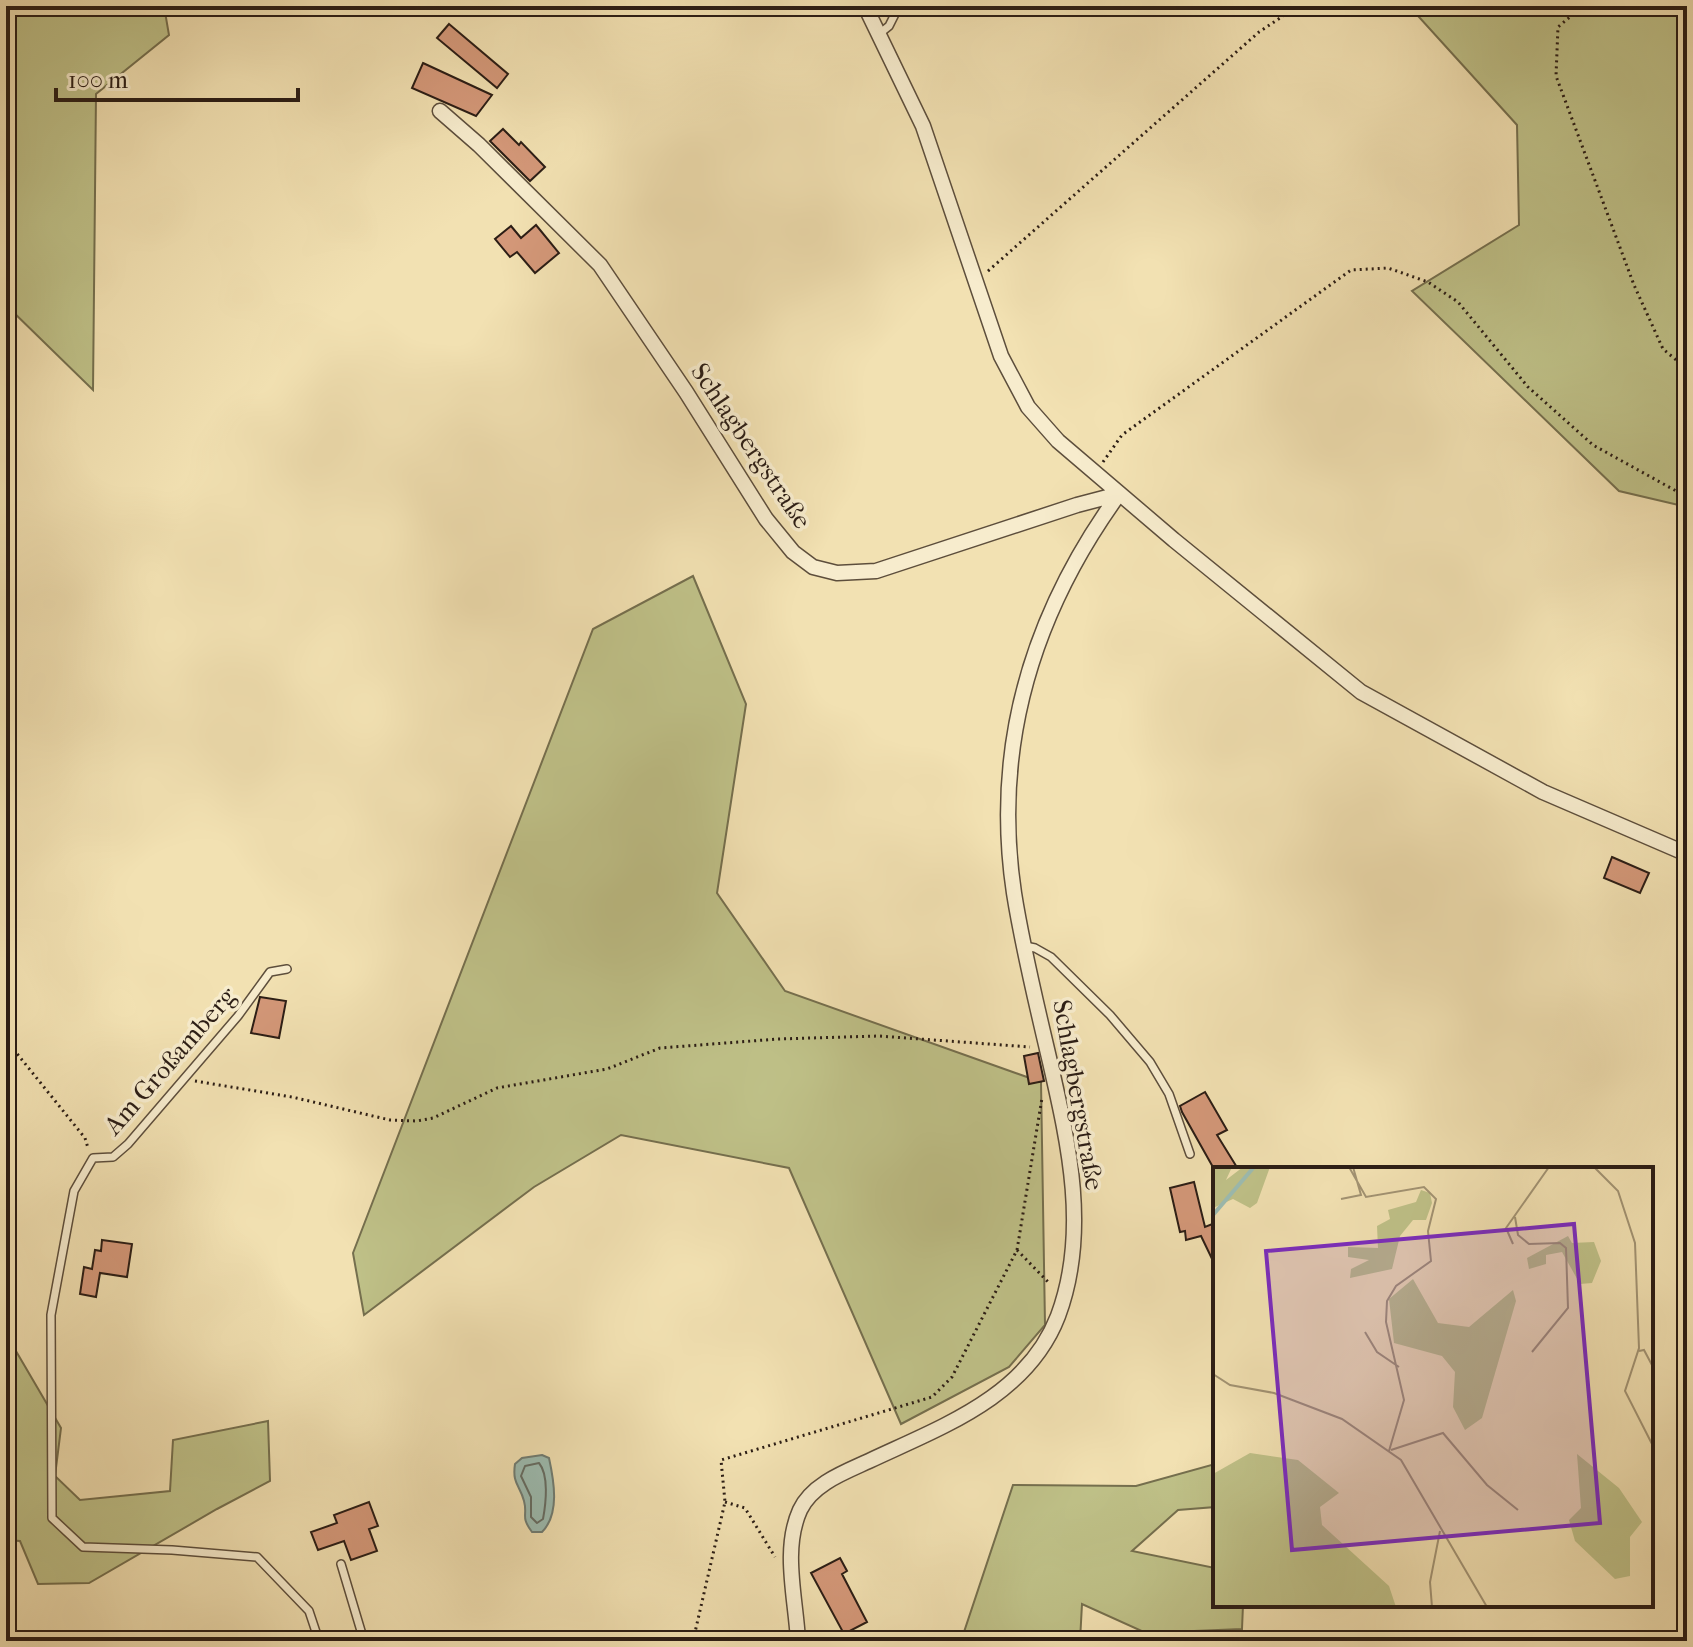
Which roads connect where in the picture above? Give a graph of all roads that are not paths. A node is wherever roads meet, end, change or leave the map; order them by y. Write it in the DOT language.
graph roads {
  1 [pos="865,6"];
  2 [pos="899,6"];
  3 [pos="879,34"];
  4 [pos="440,111"];
  5 [pos="1119,494"];
  6 [pos="1687,854"];
  7 [pos="1025,946"];
  8 [pos="287,969"];
  9 [pos="1190,1154"];
  10 [pos="341,1564"];
  11 [pos="319,1641"];
  12 [pos="364,1641"];
  13 [pos="798,1641"];
  1 -- 3 [label="street"];
  2 -- 3 [label="lane"];
  3 -- 5 [label="street"];
  4 -- 5 [label="street, Schlagbergstraße"];
  5 -- 6 [label="street"];
  5 -- 7 [label="street, Schlagbergstraße"];
  7 -- 9 [label="lane, Schlagbergstraße"];
  7 -- 13 [label="street, Schlagbergstraße"];
  8 -- 11 [label="lane, Am Großamberg"];
  10 -- 12 [label="lane"];
}
